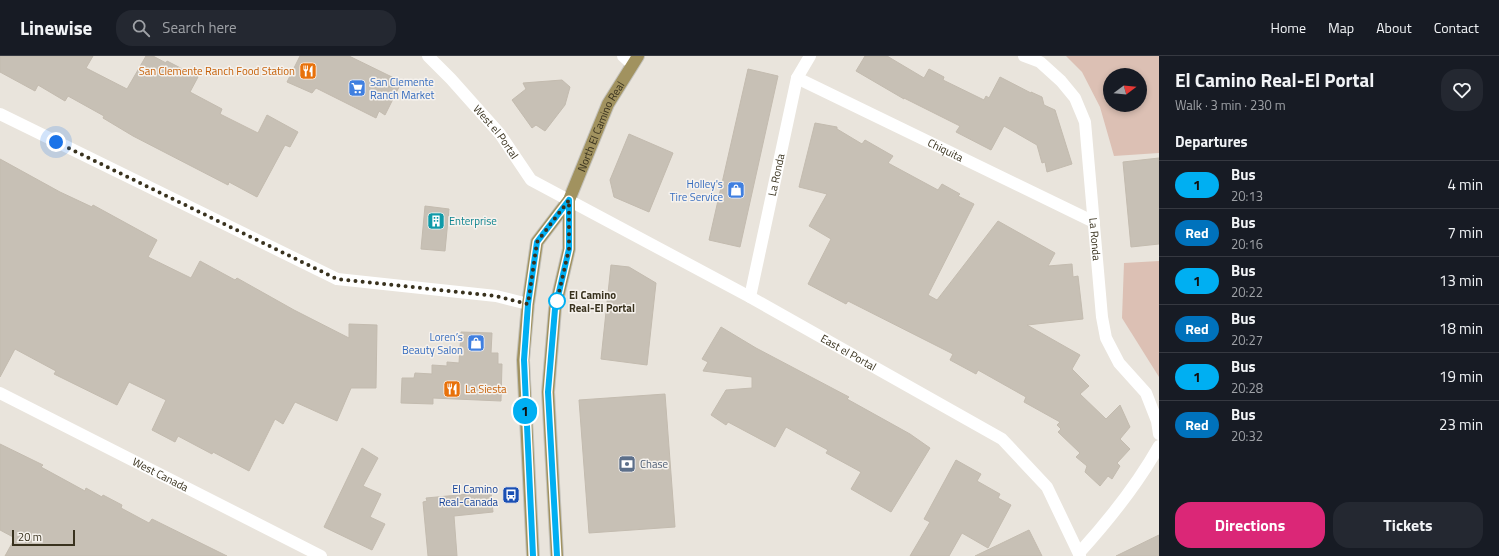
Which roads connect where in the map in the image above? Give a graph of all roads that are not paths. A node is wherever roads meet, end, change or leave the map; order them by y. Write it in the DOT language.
graph roads {
  1 [pos="428,56"];
  2 [pos="623,56"];
  3 [pos="810,56"];
  4 [pos="1024,56"];
  5 [pos="635,60"];
  6 [pos="797,78"];
  7 [pos="0,114"];
  8 [pos="569,200"];
  9 [pos="1094,222"];
  10 [pos="750,297"];
  11 [pos="528,304"];
  12 [pos="0,393"];
  13 [pos="1159,434"];
  14 [pos="1159,446"];
  15 [pos="1079,554"];
  16 [pos="321,556"];
  17 [pos="533,556"];
  18 [pos="557,556"];
  1 -- 8 [label="street, West el Portal"];
  2 -- 5 [label="street"];
  3 -- 6 [label="street, La Ronda"];
  4 -- 9 [label="street, La Ronda"];
  5 -- 8 [label="main road, North El Camino Real"];
  6 -- 9 [label="street, Chiquita"];
  6 -- 10 [label="street, La Ronda"];
  7 -- 11 [label="street"];
  8 -- 10 [label="street, East el Portal"];
  8 -- 11 [label="main road, North El Camino Real"];
  8 -- 18 [label="main road, North El Camino Real"];
  9 -- 13 [label="street, La Ronda"];
  10 -- 15 [label="street, East el Portal"];
  11 -- 17 [label="main road, North El Camino Real"];
  12 -- 16 [label="street, West Canada"];
  14 -- 15 [label="street"];
}
